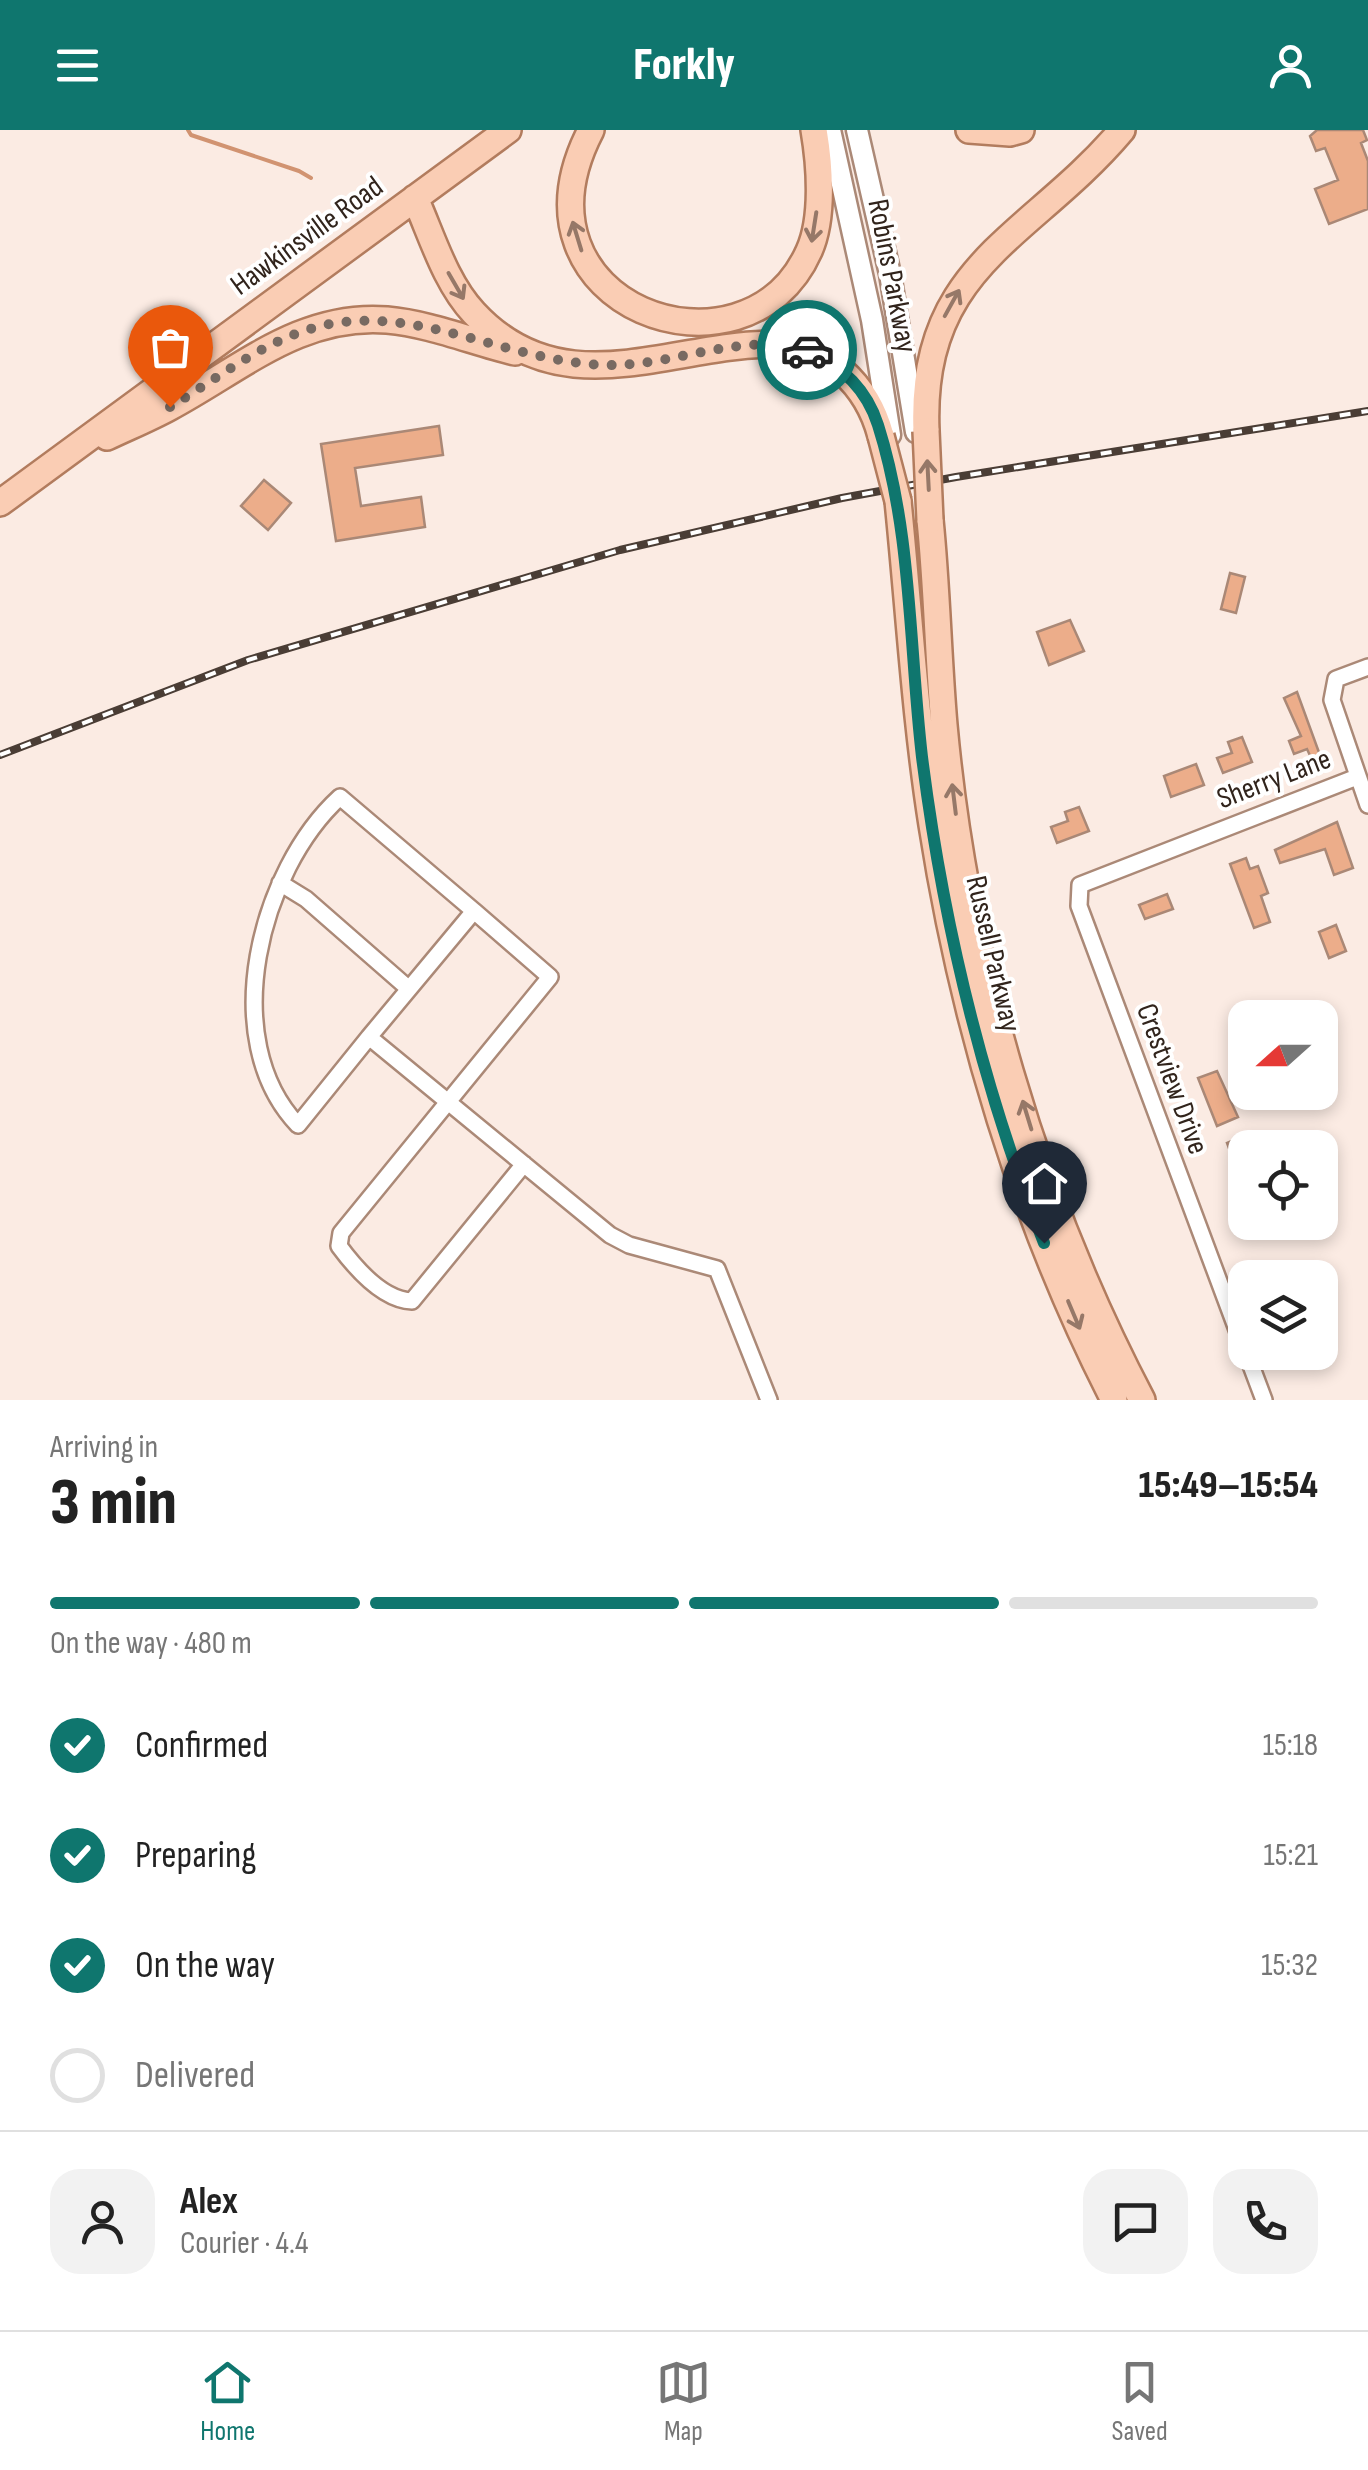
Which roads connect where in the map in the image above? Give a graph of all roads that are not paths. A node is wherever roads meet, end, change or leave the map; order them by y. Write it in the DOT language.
graph roads {
  1 [pos="591,130"];
  2 [pos="814,130"];
  3 [pos="830,130"];
  4 [pos="857,130"];
  5 [pos="969,130"];
  6 [pos="1021,130"];
  7 [pos="1122,130"];
  8 [pos="502,133"];
  9 [pos="416,198"];
  10 [pos="539,357"];
  11 [pos="921,431"];
  12 [pos="886,436"];
  13 [pos="53,463"];
  14 [pos="0,503"];
  15 [pos="1368,667"];
  16 [pos="1357,776"];
  17 [pos="1368,806"];
  18 [pos="280,883"];
  19 [pos="1084,883"];
  20 [pos="474,911"];
  21 [pos="410,989"];
  22 [pos="369,1038"];
  23 [pos="448,1102"];
  24 [pos="524,1164"];
  25 [pos="1228,1306"];
  26 [pos="1252,1370"];
  27 [pos="769,1400"];
  28 [pos="1114,1400"];
  29 [pos="1142,1400"];
  30 [pos="1264,1400"];
  2 -- 1 [label="main road, one-way"];
  3 -- 12 [label="street, Robins Parkway"];
  4 -- 11 [label="street, Robins Parkway"];
  5 -- 6 [label="main road"];
  11 -- 7 [label="main road, Russell Parkway, one-way"];
  8 -- 9 [label="main road, Hawkinsville Road"];
  9 -- 10 [label="main road, one-way"];
  9 -- 13 [label="main road, Hawkinsville Road"];
  10 -- 12 [label="main road, Russell Parkway"];
  10 -- 13 [label="main road, Russell Parkway"];
  29 -- 11 [label="main road, Russell Parkway, one-way, bridge"];
  12 -- 28 [label="main road, Russell Parkway, one-way, bridge"];
  13 -- 14 [label="main road, Hawkinsville Road"];
  15 -- 16 [label="street, Sherry Lane"];
  16 -- 17 [label="street"];
  16 -- 19 [label="street, Sherry Lane"];
  18 -- 20 [label="street"];
  18 -- 21 [label="street"];
  18 -- 22 [label="street"];
  19 -- 25 [label="street, Crestview Drive"];
  20 -- 21 [label="street"];
  20 -- 23 [label="street"];
  21 -- 22 [label="street"];
  22 -- 23 [label="street"];
  23 -- 24 [label="street"];
  23 -- 24 [label="street"];
  24 -- 27 [label="street"];
  26 -- 30 [label="street, Crestview Drive"];
}
